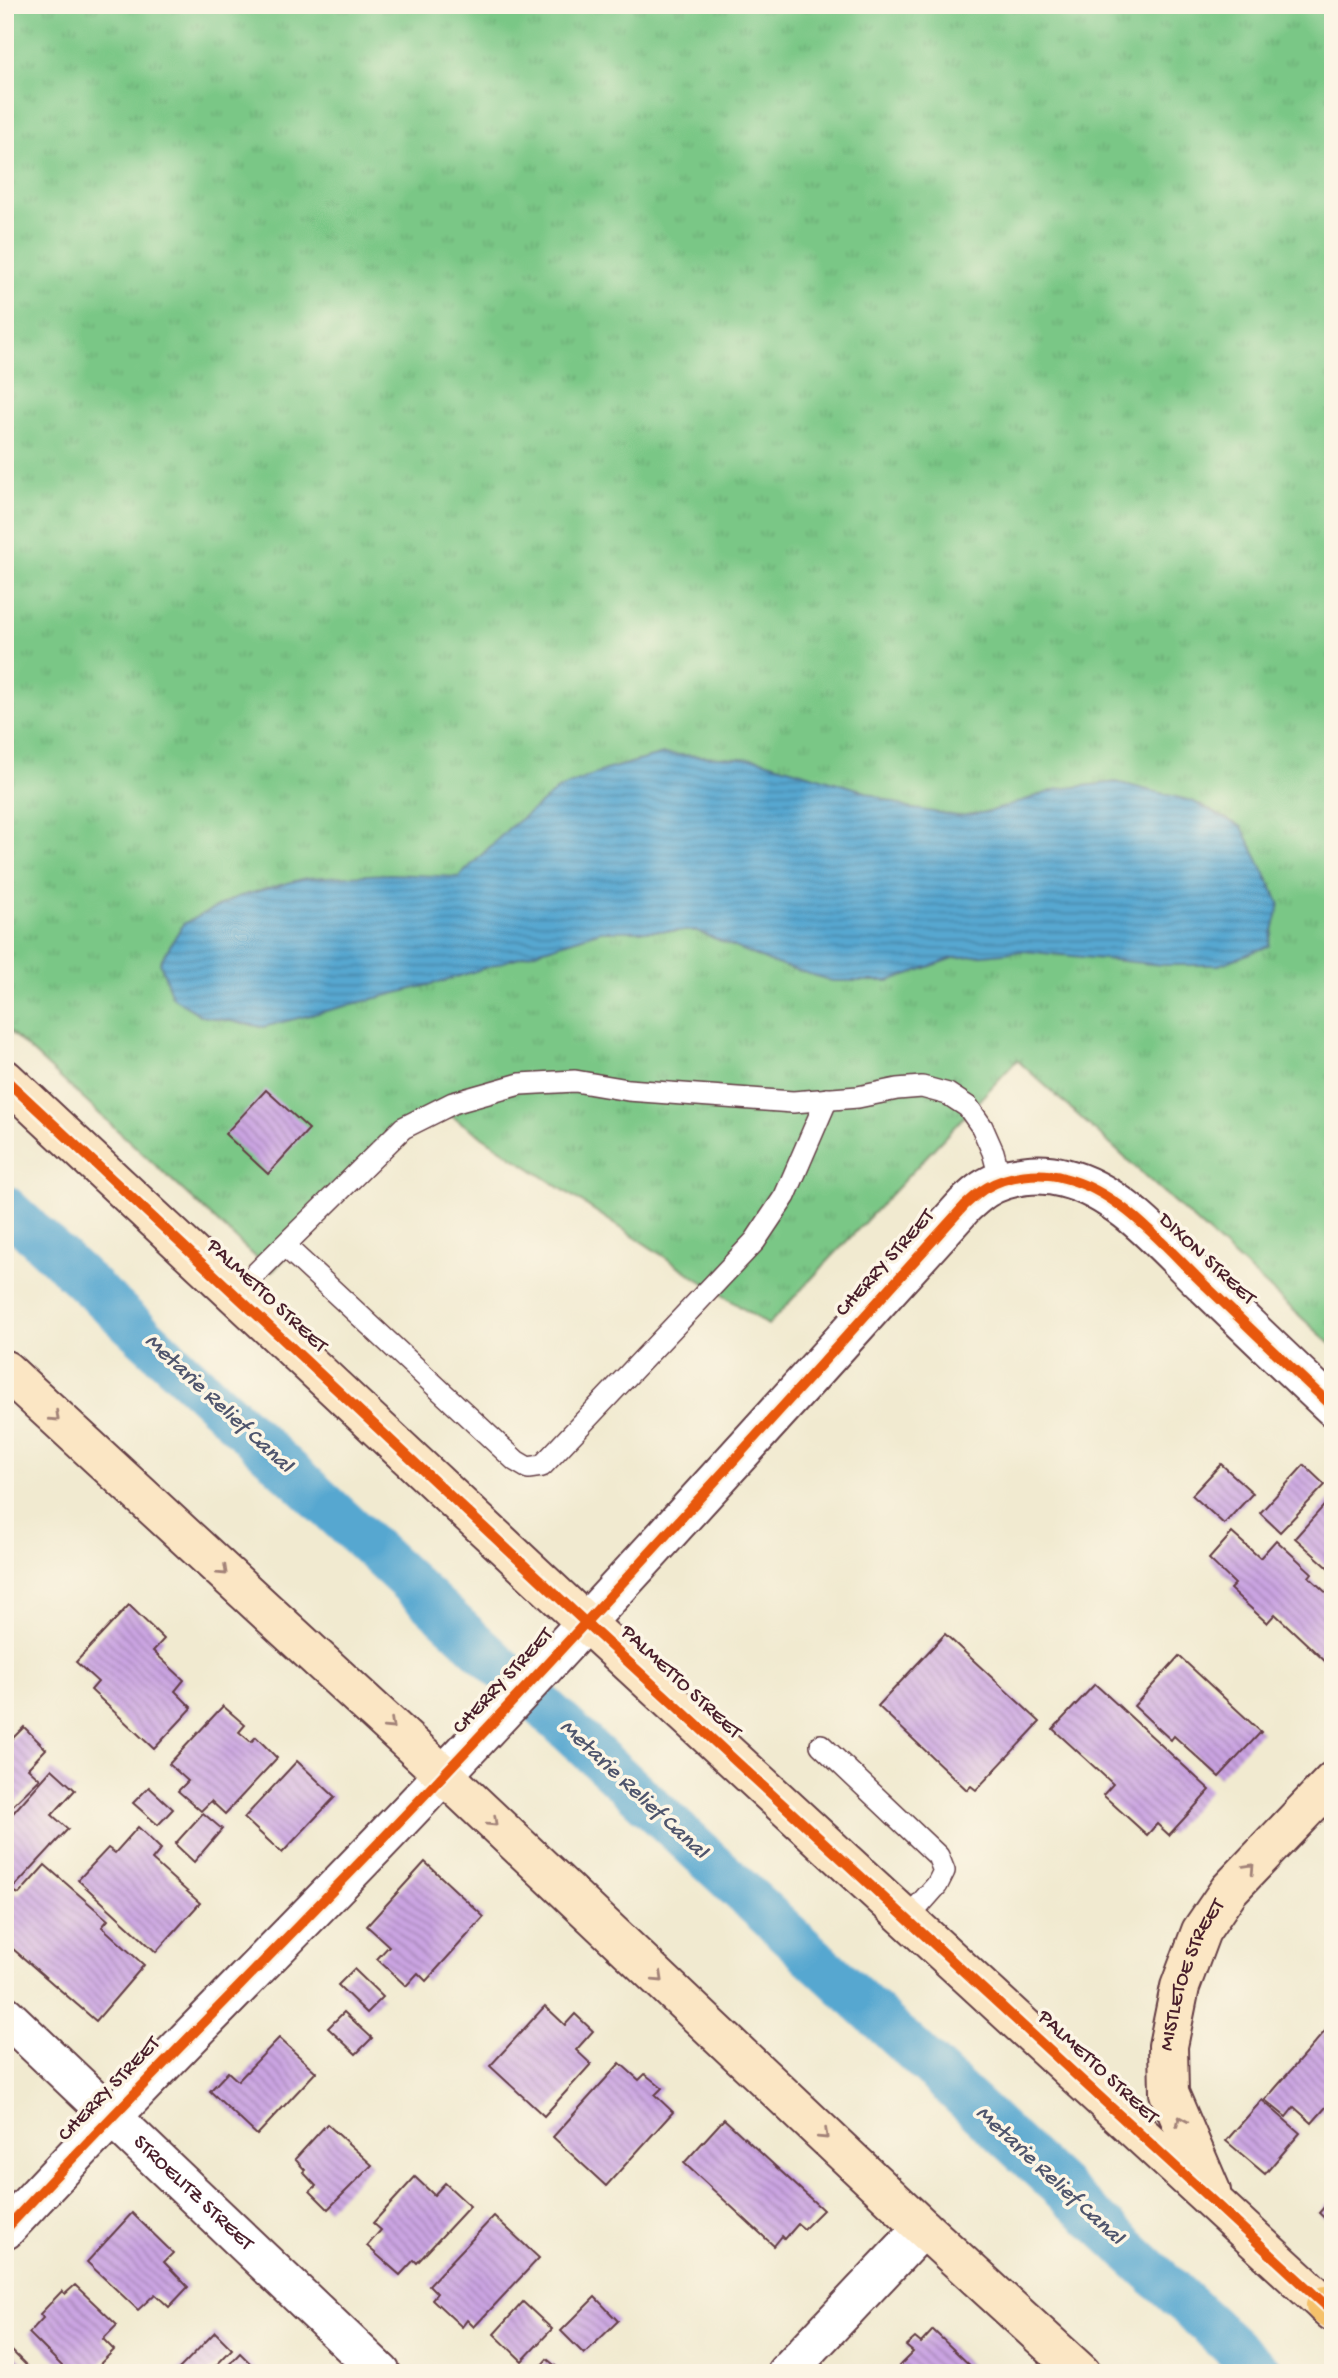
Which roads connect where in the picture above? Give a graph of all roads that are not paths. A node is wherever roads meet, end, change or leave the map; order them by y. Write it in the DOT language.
graph roads {
  1 [pos="5,1079"];
  2 [pos="827,1099"];
  3 [pos="1017,1179"];
  4 [pos="285,1246"];
  5 [pos="235,1294"];
  6 [pos="5,1370"];
  7 [pos="1333,1407"];
  8 [pos="575,1635"];
  9 [pos="821,1745"];
  10 [pos="453,1765"];
  11 [pos="1333,1781"];
  12 [pos="907,1919"];
  13 [pos="5,2015"];
  14 [pos="111,2116"];
  15 [pos="1218,2206"];
  16 [pos="923,2228"];
  17 [pos="5,2230"];
  18 [pos="1330,2309"];
  19 [pos="381,2373"];
  20 [pos="786,2373"];
  21 [pos="1045,2373"];
  22 [pos="1082,2373"];
  1 -- 5 [label="street, PALMETTO STREET"];
  2 -- 3 [label="lane"];
  2 -- 4 [label="lane"];
  2 -- 4 [label="lane"];
  3 -- 7 [label="street, DIXON STREET"];
  3 -- 8 [label="street, CHERRY STREET"];
  4 -- 5 [label="lane"];
  5 -- 8 [label="street, PALMETTO STREET"];
  6 -- 10 [label="street, one-way"];
  8 -- 10 [label="street, CHERRY STREET"];
  8 -- 12 [label="street, PALMETTO STREET"];
  9 -- 12 [label="lane"];
  10 -- 14 [label="street, CHERRY STREET"];
  10 -- 16 [label="street, one-way"];
  15 -- 11 [label="street, MISTLETOE STREET, one-way"];
  12 -- 15 [label="street, PALMETTO STREET"];
  13 -- 14 [label="street, STROELITZ STREET"];
  14 -- 17 [label="street, CHERRY STREET"];
  14 -- 19 [label="street, STROELITZ STREET"];
  15 -- 18 [label="street, PALMETTO STREET"];
  16 -- 20 [label="street"];
  16 -- 21 [label="street"];
  16 -- 22 [label="street"];
}
